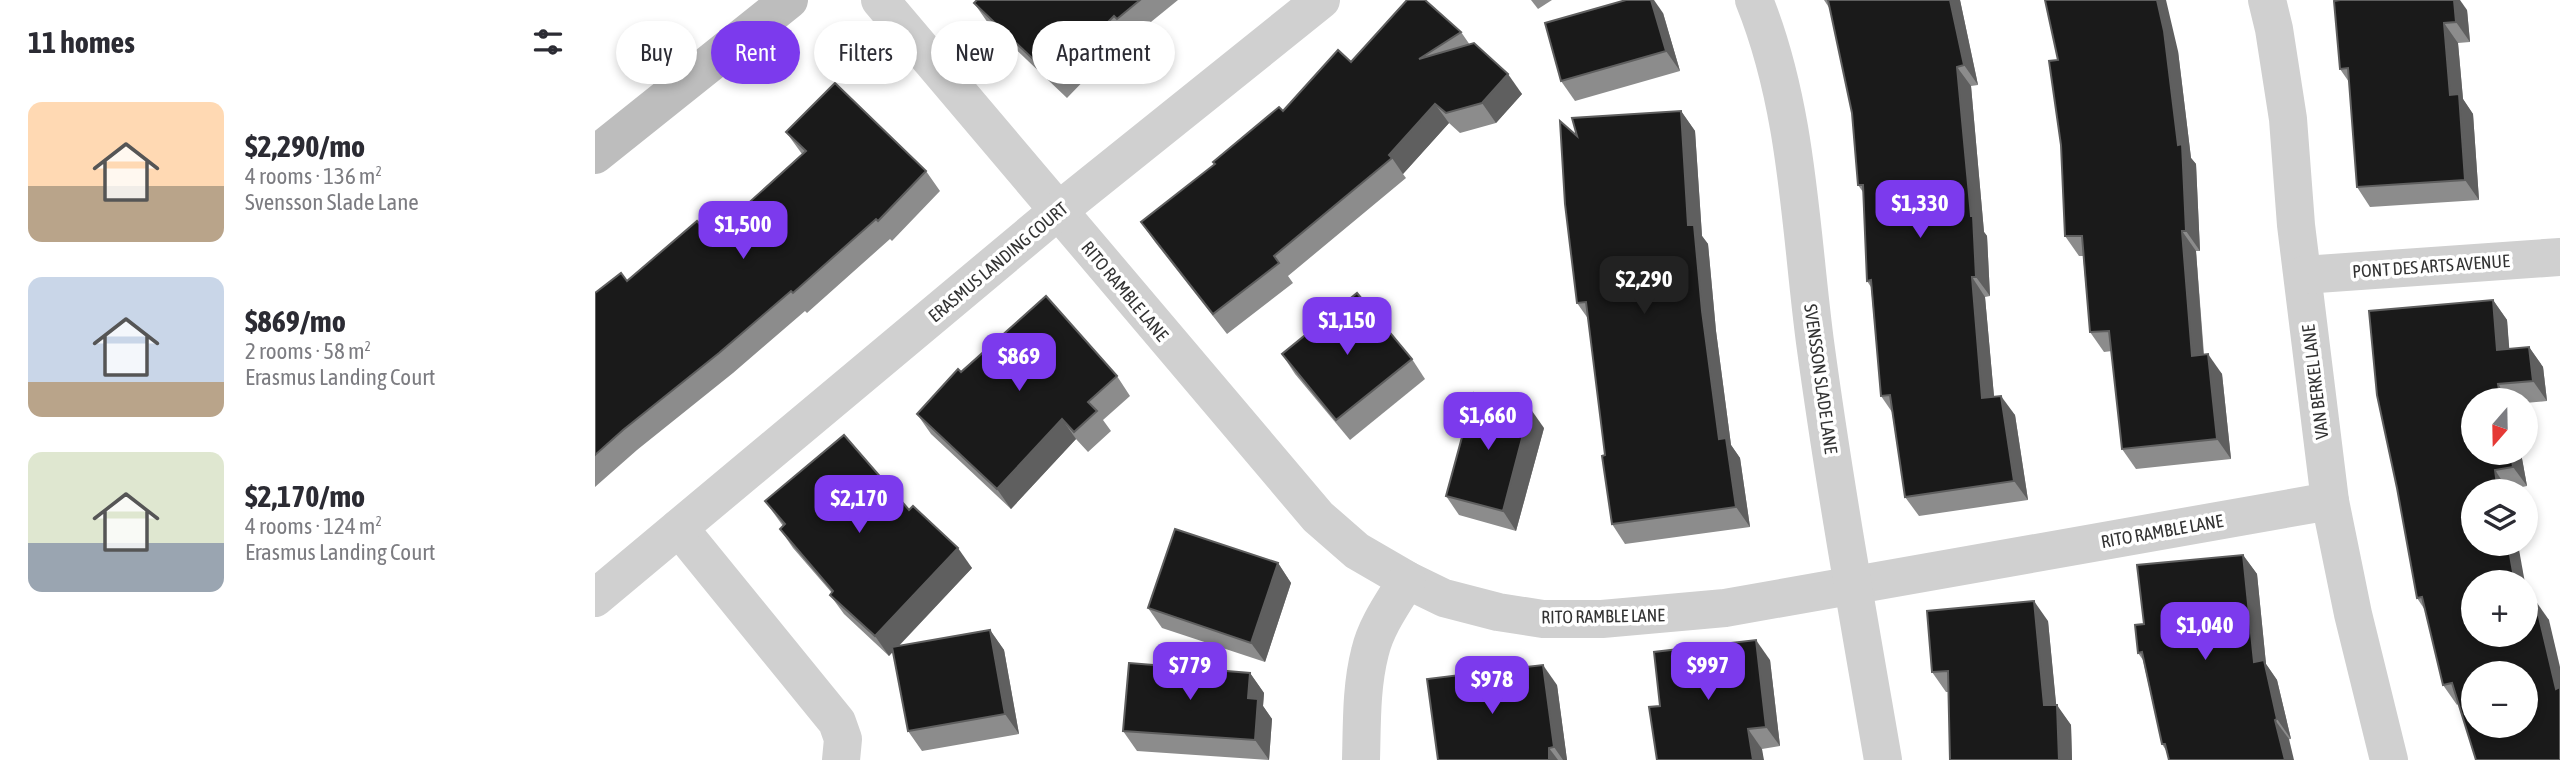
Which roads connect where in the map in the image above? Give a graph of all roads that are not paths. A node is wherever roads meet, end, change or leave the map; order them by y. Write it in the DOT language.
graph roads {
  1 [pos="789,0"];
  2 [pos="880,0"];
  3 [pos="1321,0"];
  4 [pos="1754,0"];
  5 [pos="2267,0"];
  6 [pos="595,155"];
  7 [pos="1058,211"];
  8 [pos="2560,257"];
  9 [pos="2303,275"];
  10 [pos="2330,501"];
  11 [pos="679,528"];
  12 [pos="1407,580"];
  13 [pos="1854,587"];
  14 [pos="595,598"];
  15 [pos="841,760"];
  16 [pos="1361,760"];
  17 [pos="1883,760"];
  18 [pos="2389,760"];
  1 -- 6 [label="street"];
  2 -- 7 [label="street, RITO RAMBLE LANE"];
  3 -- 7 [label="street, ERASMUS LANDING COURT"];
  4 -- 13 [label="street, SVENSSON SLADE LANE"];
  5 -- 9 [label="street, VAN BERKEL LANE"];
  7 -- 11 [label="street, ERASMUS LANDING COURT"];
  7 -- 12 [label="street, RITO RAMBLE LANE"];
  8 -- 9 [label="street, PONT DES ARTS AVENUE"];
  9 -- 10 [label="street, VAN BERKEL LANE"];
  10 -- 13 [label="street, RITO RAMBLE LANE"];
  10 -- 18 [label="street, VAN BERKEL LANE"];
  11 -- 14 [label="street, ERASMUS LANDING COURT"];
  11 -- 15 [label="street"];
  12 -- 13 [label="street, RITO RAMBLE LANE"];
  12 -- 16 [label="street"];
  13 -- 17 [label="street, SVENSSON SLADE LANE"];
}
